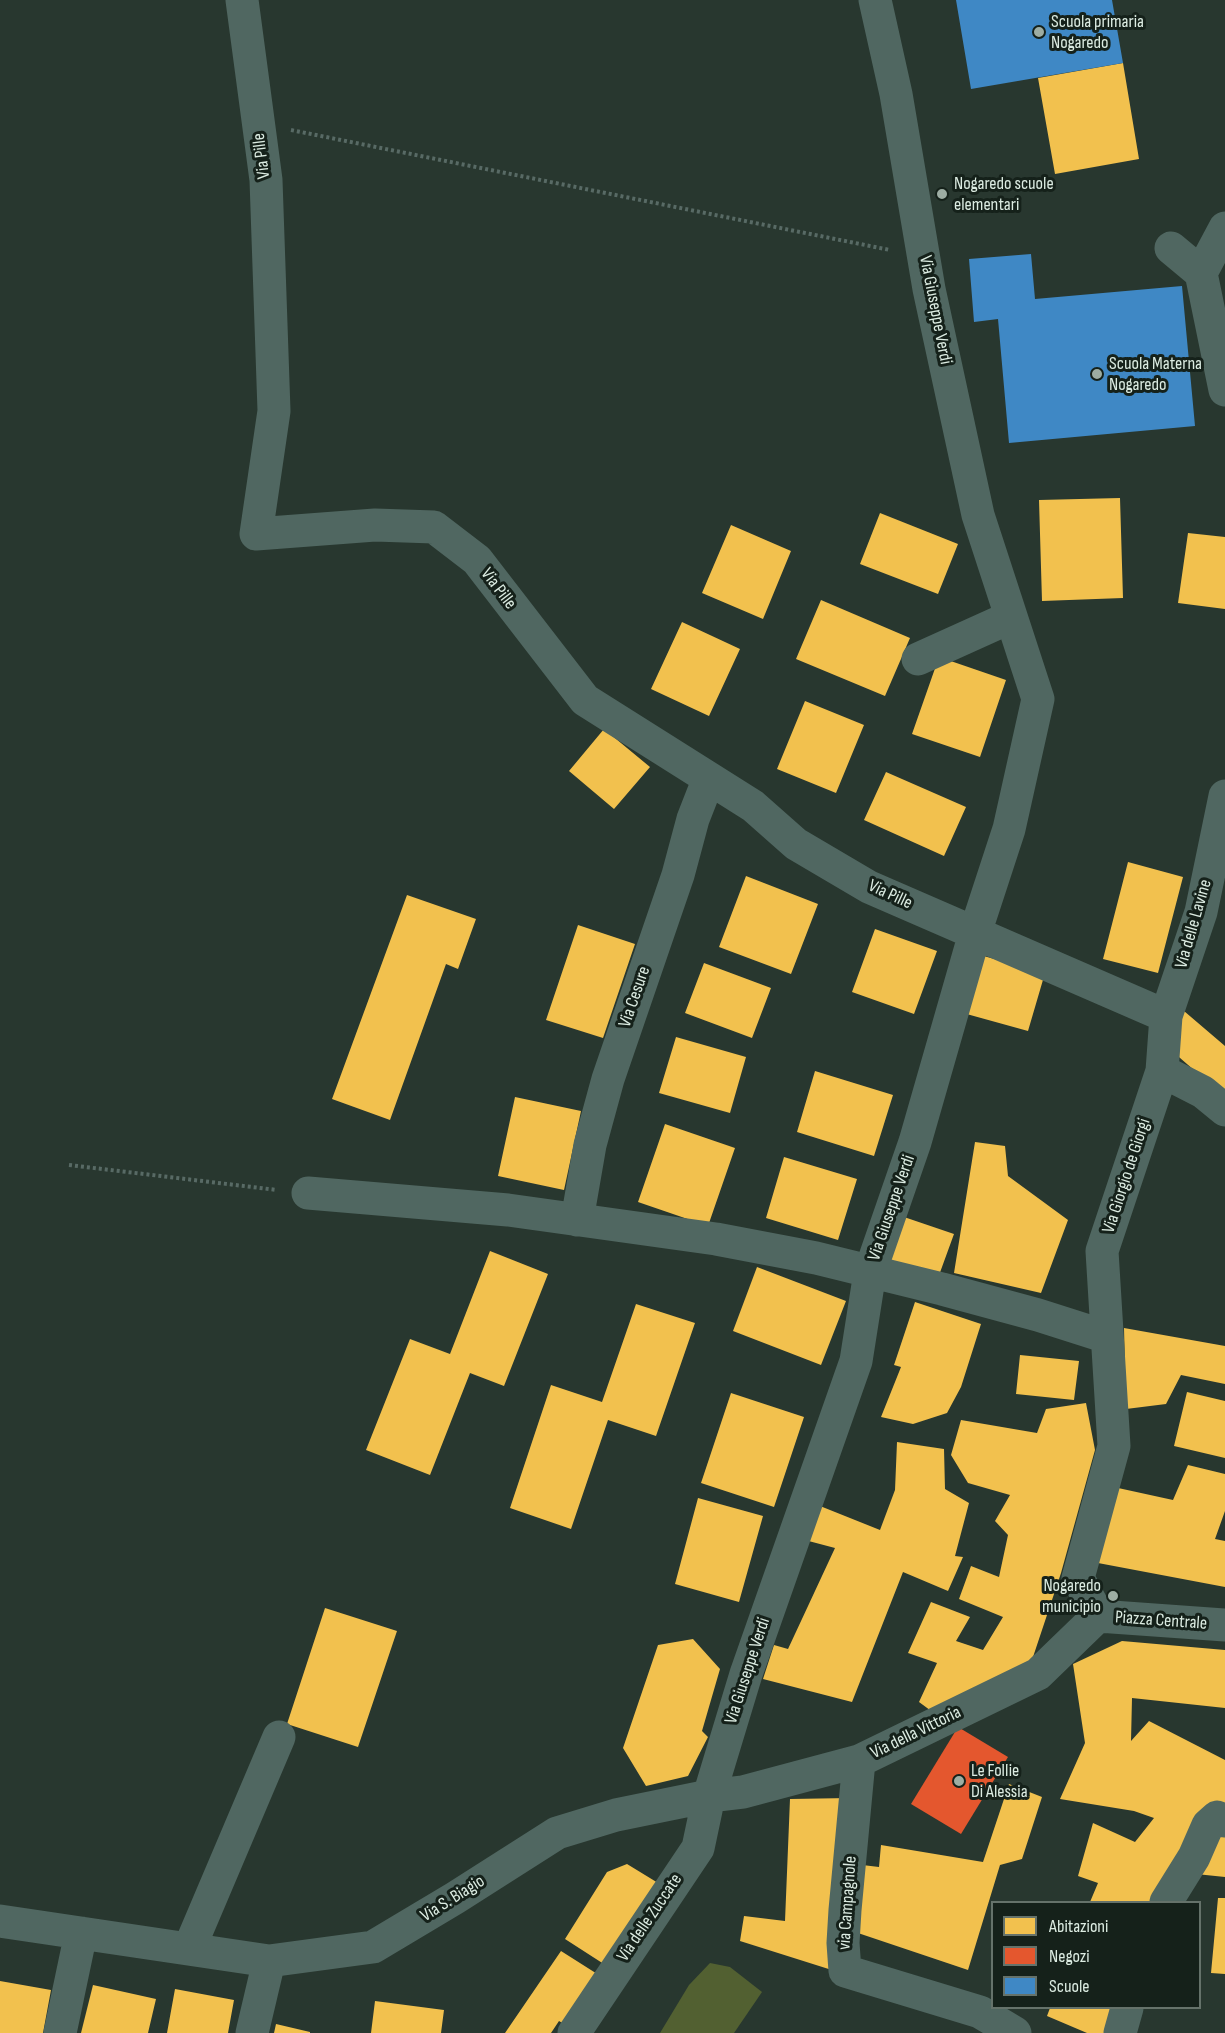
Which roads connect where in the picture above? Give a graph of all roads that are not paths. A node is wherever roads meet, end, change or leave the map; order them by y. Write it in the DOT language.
graph roads {
  1 [pos="242,0"];
  2 [pos="875,0"];
  3 [pos="1225,228"];
  4 [pos="1171,248"];
  5 [pos="1201,273"];
  6 [pos="1225,390"];
  7 [pos="1011,617"];
  8 [pos="918,659"];
  9 [pos="709,778"];
  10 [pos="1225,796"];
  11 [pos="975,933"];
  12 [pos="1166,1016"];
  13 [pos="1162,1071"];
  14 [pos="1225,1110"];
  15 [pos="308,1193"];
  16 [pos="576,1220"];
  17 [pos="870,1272"];
  18 [pos="1107,1337"];
  19 [pos="1098,1616"];
  20 [pos="1225,1625"];
  21 [pos="279,1737"];
  22 [pos="859,1761"];
  23 [pos="709,1796"];
  24 [pos="1225,1821"];
  25 [pos="1167,1901"];
  26 [pos="0,1921"];
  27 [pos="81,1933"];
  28 [pos="189,1949"];
  29 [pos="269,1961"];
  30 [pos="1126,2009"];
  31 [pos="60,2033"];
  32 [pos="252,2033"];
  33 [pos="574,2033"];
  34 [pos="1015,2033"];
  35 [pos="1120,2033"];
  1 -- 9 [label="street, Via Pille"];
  2 -- 7 [label="street, Via Giuseppe Verdi"];
  3 -- 5 [label="street"];
  4 -- 5 [label="street"];
  5 -- 6 [label="street"];
  7 -- 8 [label="street"];
  7 -- 11 [label="street, Via Giuseppe Verdi"];
  9 -- 11 [label="street, Via Pille"];
  9 -- 16 [label="street, Via Cesure"];
  10 -- 12 [label="street, Via delle Lavine"];
  11 -- 12 [label="street, Via Pille"];
  11 -- 17 [label="street, Via Giuseppe Verdi"];
  12 -- 13 [label="street, Via Giorgio de Giorgi"];
  13 -- 14 [label="street"];
  13 -- 18 [label="street, Via Giorgio de Giorgi"];
  15 -- 16 [label="street"];
  16 -- 17 [label="street"];
  17 -- 18 [label="street"];
  17 -- 23 [label="street, Via Giuseppe Verdi"];
  18 -- 19 [label="street, Via Giorgio de Giorgi"];
  19 -- 20 [label="street, Piazza Centrale"];
  19 -- 22 [label="street, Via della Vittoria"];
  21 -- 28 [label="street"];
  22 -- 23 [label="street, Via della Vittoria"];
  22 -- 34 [label="street, via Campagnole"];
  23 -- 29 [label="street, Via S. Biagio"];
  23 -- 33 [label="street, Via delle Zuccate"];
  24 -- 25 [label="street"];
  26 -- 27 [label="street, Via S. Biagio"];
  27 -- 28 [label="street, Via S. Biagio"];
  27 -- 31 [label="street"];
  28 -- 29 [label="street, Via S. Biagio"];
  29 -- 32 [label="street"];
  30 -- 35 [label="street"];
}
